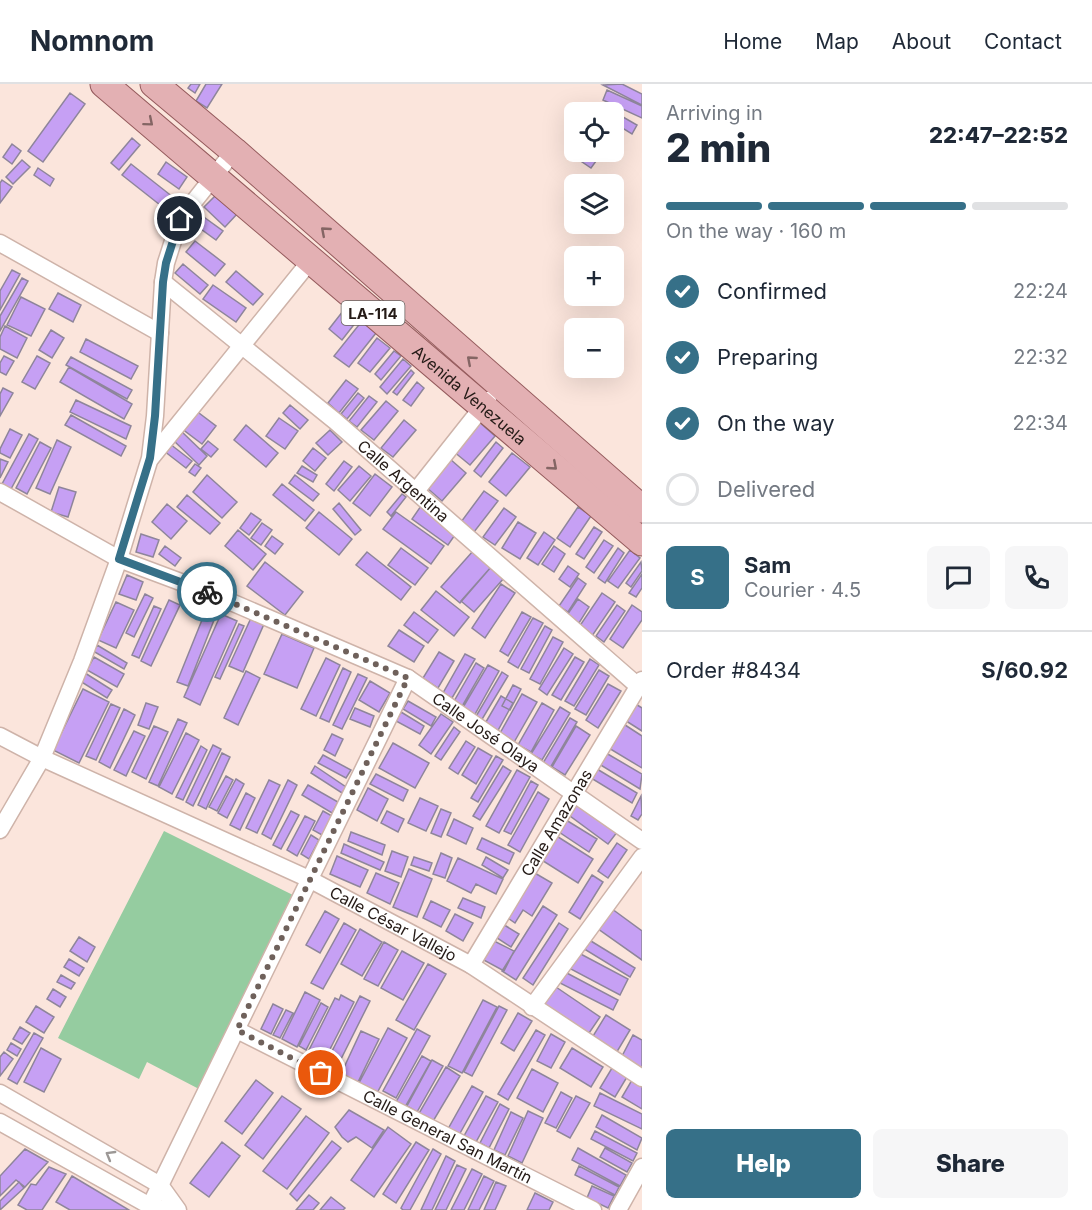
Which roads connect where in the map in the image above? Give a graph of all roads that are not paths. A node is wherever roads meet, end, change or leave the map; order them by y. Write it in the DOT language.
graph roads {
  1 [pos="104,84"];
  2 [pos="154,84"];
  3 [pos="234,151"];
  4 [pos="213,176"];
  5 [pos="0,243"];
  6 [pos="310,260"];
  7 [pos="163,282"];
  8 [pos="160,333"];
  9 [pos="242,345"];
  10 [pos="499,385"];
  11 [pos="483,406"];
  12 [pos="150,458"];
  13 [pos="416,491"];
  14 [pos="0,492"];
  15 [pos="642,509"];
  16 [pos="642,542"];
  17 [pos="119,559"];
  18 [pos="408,678"];
  19 [pos="640,683"];
  20 [pos="0,736"];
  21 [pos="42,758"];
  22 [pos="574,792"];
  23 [pos="0,830"];
  24 [pos="640,839"];
  25 [pos="642,857"];
  26 [pos="309,879"];
  27 [pos="471,965"];
  28 [pos="532,1007"];
  29 [pos="237,1030"];
  30 [pos="642,1078"];
  31 [pos="0,1093"];
  32 [pos="0,1122"];
  33 [pos="642,1167"];
  34 [pos="160,1185"];
  35 [pos="157,1208"];
  36 [pos="178,1210"];
  37 [pos="593,1210"];
  38 [pos="618,1210"];
  1 -- 4 [label="main road, Avenida Venezuela / LA-114, one-way"];
  2 -- 3 [label="main road, Avenida Venezuela / LA-114"];
  3 -- 4 [label="street"];
  10 -- 3 [label="main road, Avenida Venezuela / LA-114, one-way"];
  4 -- 6 [label="main road, Avenida Venezuela / LA-114"];
  4 -- 7 [label="street"];
  5 -- 8 [label="street"];
  6 -- 9 [label="street"];
  6 -- 11 [label="main road, Avenida Venezuela / LA-114"];
  7 -- 8 [label="street"];
  7 -- 9 [label="street, Calle Argentina"];
  8 -- 12 [label="street"];
  9 -- 12 [label="street"];
  9 -- 13 [label="street, Calle Argentina"];
  10 -- 11 [label="street"];
  10 -- 15 [label="main road, Avenida Venezuela / LA-114"];
  11 -- 13 [label="street"];
  11 -- 16 [label="main road, Avenida Venezuela / LA-114, one-way"];
  12 -- 17 [label="street"];
  13 -- 19 [label="street, Calle Argentina"];
  14 -- 17 [label="street, Calle José Olaya"];
  17 -- 18 [label="street, Calle José Olaya"];
  17 -- 21 [label="street"];
  18 -- 22 [label="street, Calle José Olaya"];
  18 -- 26 [label="street"];
  19 -- 22 [label="street, Calle Amazonas"];
  20 -- 21 [label="street, Calle César Vallejo"];
  21 -- 23 [label="street"];
  21 -- 26 [label="street, Calle César Vallejo"];
  22 -- 24 [label="street, Calle José Olaya"];
  22 -- 27 [label="street, Calle Amazonas"];
  25 -- 28 [label="street"];
  26 -- 27 [label="street, Calle César Vallejo"];
  26 -- 29 [label="street"];
  27 -- 28 [label="street, Calle César Vallejo"];
  28 -- 30 [label="street, Calle César Vallejo"];
  29 -- 34 [label="street"];
  29 -- 37 [label="street, Calle General San Martín"];
  34 -- 31 [label="street, one-way"];
  32 -- 35 [label="street"];
  33 -- 38 [label="street"];
  34 -- 35 [label="street"];
  34 -- 36 [label="street"];
}
